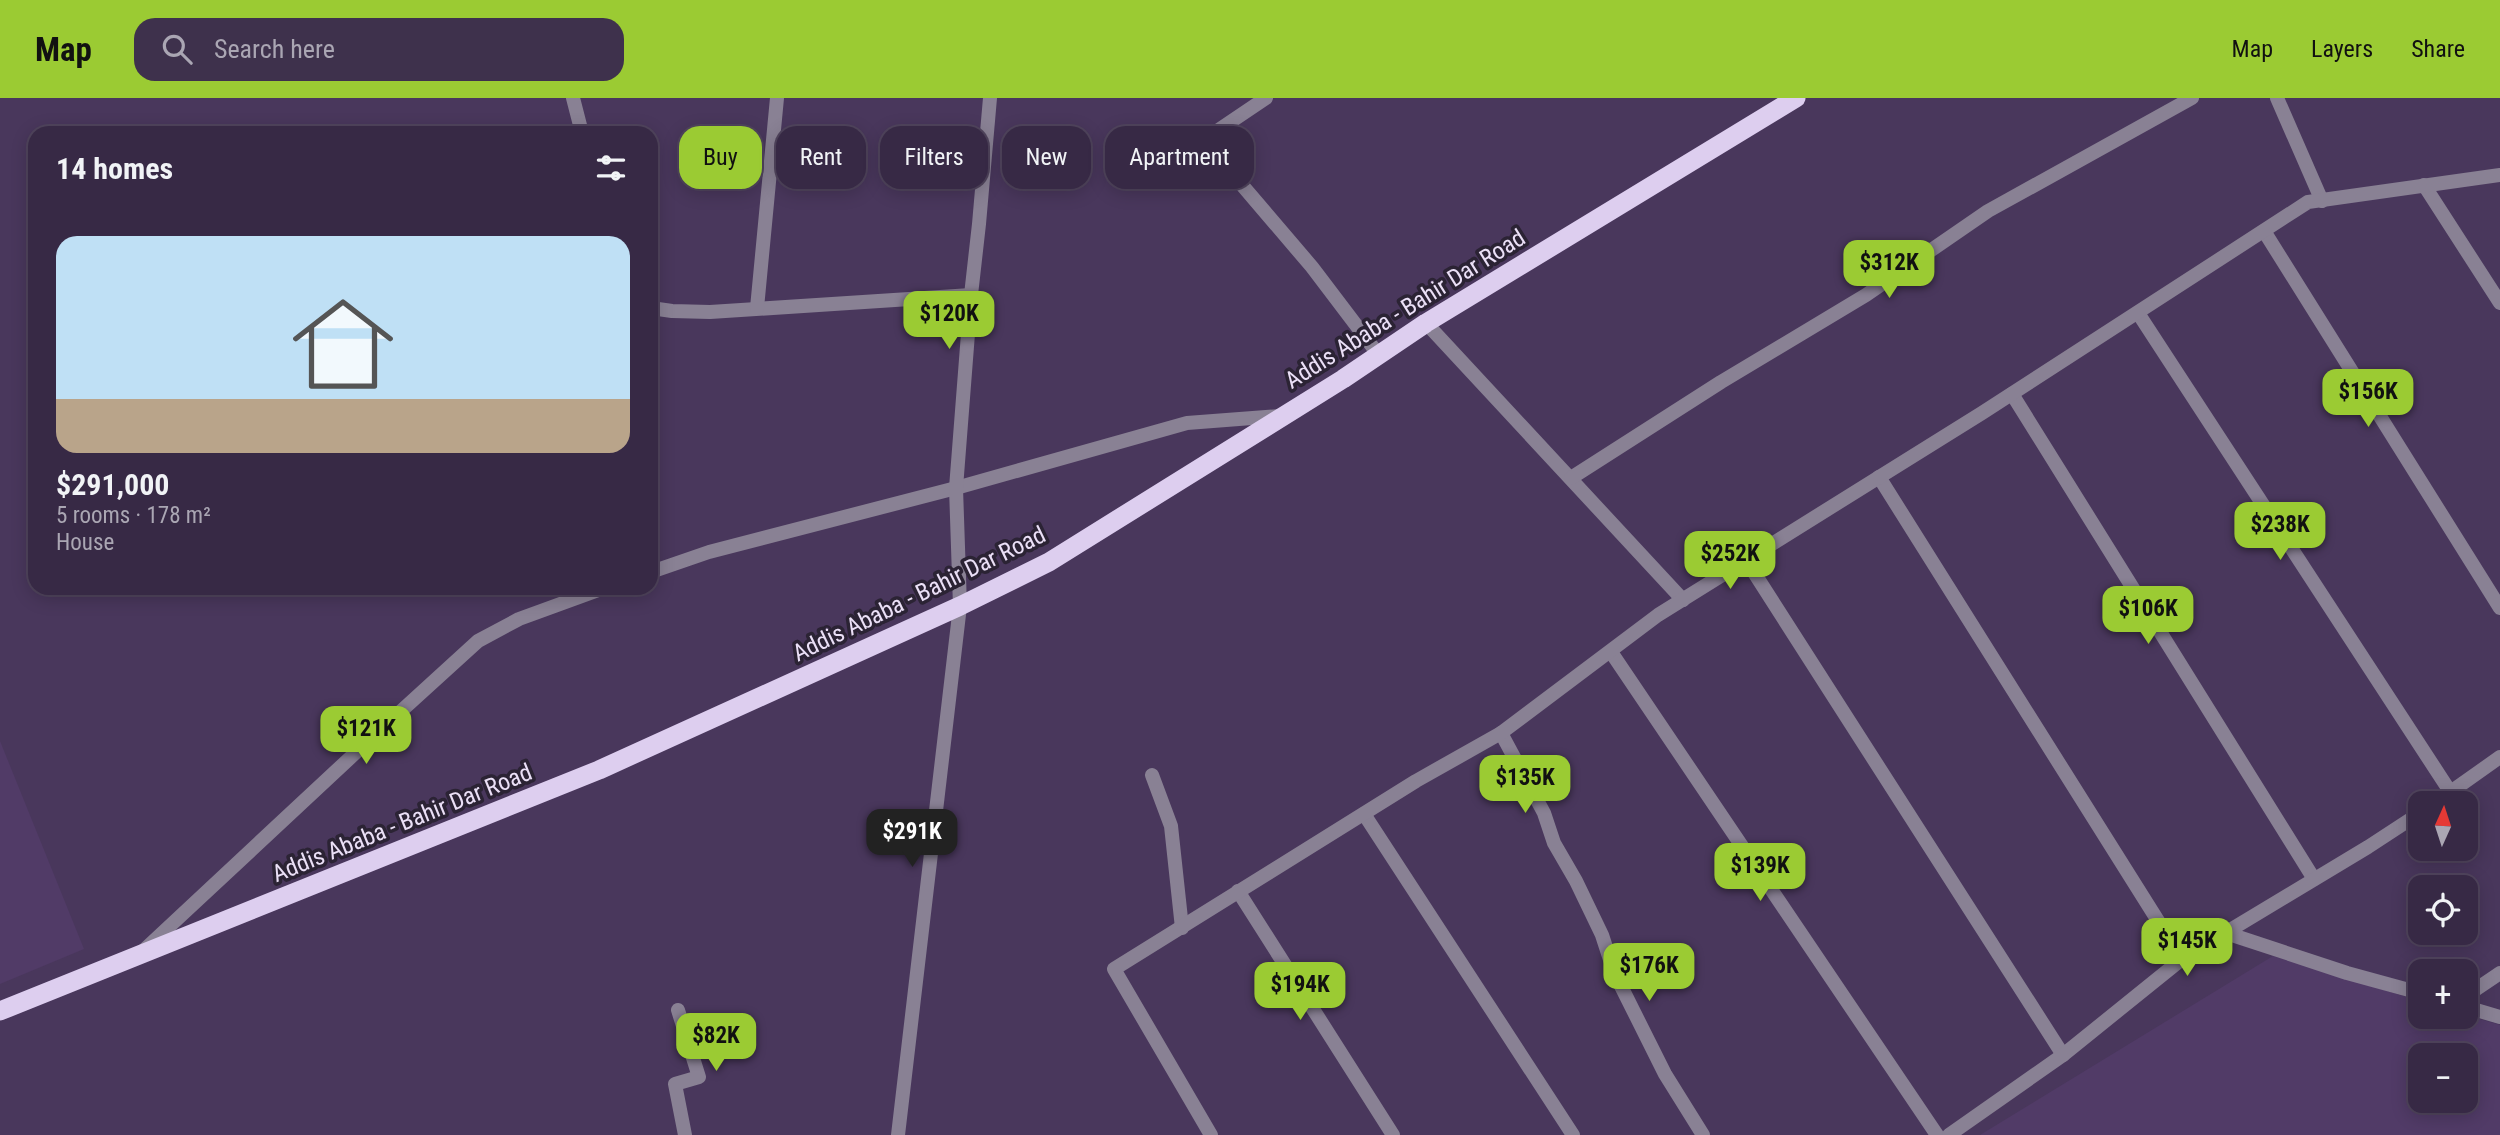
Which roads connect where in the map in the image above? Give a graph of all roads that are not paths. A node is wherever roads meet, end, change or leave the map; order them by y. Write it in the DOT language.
graph roads {
  1 [pos="573,98"];
  2 [pos="777,98"];
  3 [pos="990,98"];
  4 [pos="1266,98"];
  5 [pos="1796,98"];
  6 [pos="2192,98"];
  7 [pos="2277,98"];
  8 [pos="580,126"];
  9 [pos="2500,175"];
  10 [pos="2424,185"];
  11 [pos="2322,201"];
  12 [pos="2264,231"];
  13 [pos="971,295"];
  14 [pos="2500,303"];
  15 [pos="757,308"];
  16 [pos="658,309"];
  17 [pos="2138,313"];
  18 [pos="1426,323"];
  19 [pos="1378,354"];
  20 [pos="2012,394"];
  21 [pos="1280,416"];
  22 [pos="1879,477"];
  23 [pos="1571,478"];
  24 [pos="956,488"];
  25 [pos="1746,560"];
  26 [pos="658,570"];
  27 [pos="585,595"];
  28 [pos="1683,600"];
  29 [pos="960,606"];
  30 [pos="2500,608"];
  31 [pos="1611,652"];
  32 [pos="1501,733"];
  33 [pos="2500,757"];
  34 [pos="1152,775"];
  35 [pos="2450,791"];
  36 [pos="2454,791"];
  37 [pos="1364,814"];
  38 [pos="2408,820"];
  39 [pos="2314,879"];
  40 [pos="1238,891"];
  41 [pos="1182,928"];
  42 [pos="2226,933"];
  43 [pos="138,956"];
  44 [pos="2182,959"];
  45 [pos="2500,973"];
  46 [pos="2478,988"];
  47 [pos="2408,990"];
  48 [pos="678,1010"];
  49 [pos="0,1011"];
  50 [pos="2478,1011"];
  51 [pos="2500,1017"];
  52 [pos="2063,1055"];
  53 [pos="685,1135"];
  54 [pos="898,1135"];
  55 [pos="1211,1135"];
  56 [pos="1392,1135"];
  57 [pos="1573,1135"];
  58 [pos="1703,1135"];
  59 [pos="1937,1135"];
  60 [pos="1949,1135"];
  1 -- 8 [label="street"];
  2 -- 15 [label="street"];
  3 -- 13 [label="street"];
  4 -- 19 [label="street"];
  5 -- 18 [label="highway, Addis Ababa - Bahir Dar Road"];
  6 -- 23 [label="street"];
  7 -- 11 [label="street"];
  9 -- 10 [label="street"];
  10 -- 11 [label="street"];
  10 -- 14 [label="street"];
  11 -- 12 [label="street"];
  12 -- 17 [label="street"];
  12 -- 30 [label="street"];
  13 -- 15 [label="street"];
  13 -- 24 [label="street"];
  15 -- 16 [label="street"];
  17 -- 20 [label="street"];
  17 -- 35 [label="street"];
  18 -- 19 [label="highway, Addis Ababa - Bahir Dar Road"];
  18 -- 23 [label="street"];
  19 -- 21 [label="highway, Addis Ababa - Bahir Dar Road"];
  20 -- 22 [label="street"];
  20 -- 39 [label="street"];
  21 -- 24 [label="street"];
  21 -- 29 [label="highway, Addis Ababa - Bahir Dar Road"];
  22 -- 25 [label="street"];
  22 -- 44 [label="street"];
  23 -- 28 [label="street"];
  24 -- 26 [label="street"];
  24 -- 29 [label="street"];
  25 -- 28 [label="street"];
  25 -- 52 [label="street"];
  27 -- 43 [label="street"];
  28 -- 31 [label="street"];
  29 -- 43 [label="highway, Addis Ababa - Bahir Dar Road"];
  29 -- 54 [label="street"];
  31 -- 32 [label="street"];
  31 -- 59 [label="street"];
  32 -- 37 [label="street"];
  32 -- 58 [label="street"];
  33 -- 36 [label="street"];
  34 -- 41 [label="street"];
  37 -- 40 [label="street"];
  37 -- 57 [label="street"];
  38 -- 39 [label="street"];
  39 -- 42 [label="street"];
  40 -- 41 [label="street"];
  40 -- 56 [label="street"];
  41 -- 55 [label="street"];
  42 -- 44 [label="street"];
  42 -- 47 [label="street"];
  43 -- 49 [label="highway, Addis Ababa - Bahir Dar Road"];
  44 -- 52 [label="street"];
  45 -- 46 [label="street"];
  48 -- 53 [label="street"];
  50 -- 51 [label="street"];
  52 -- 60 [label="street"];
}
